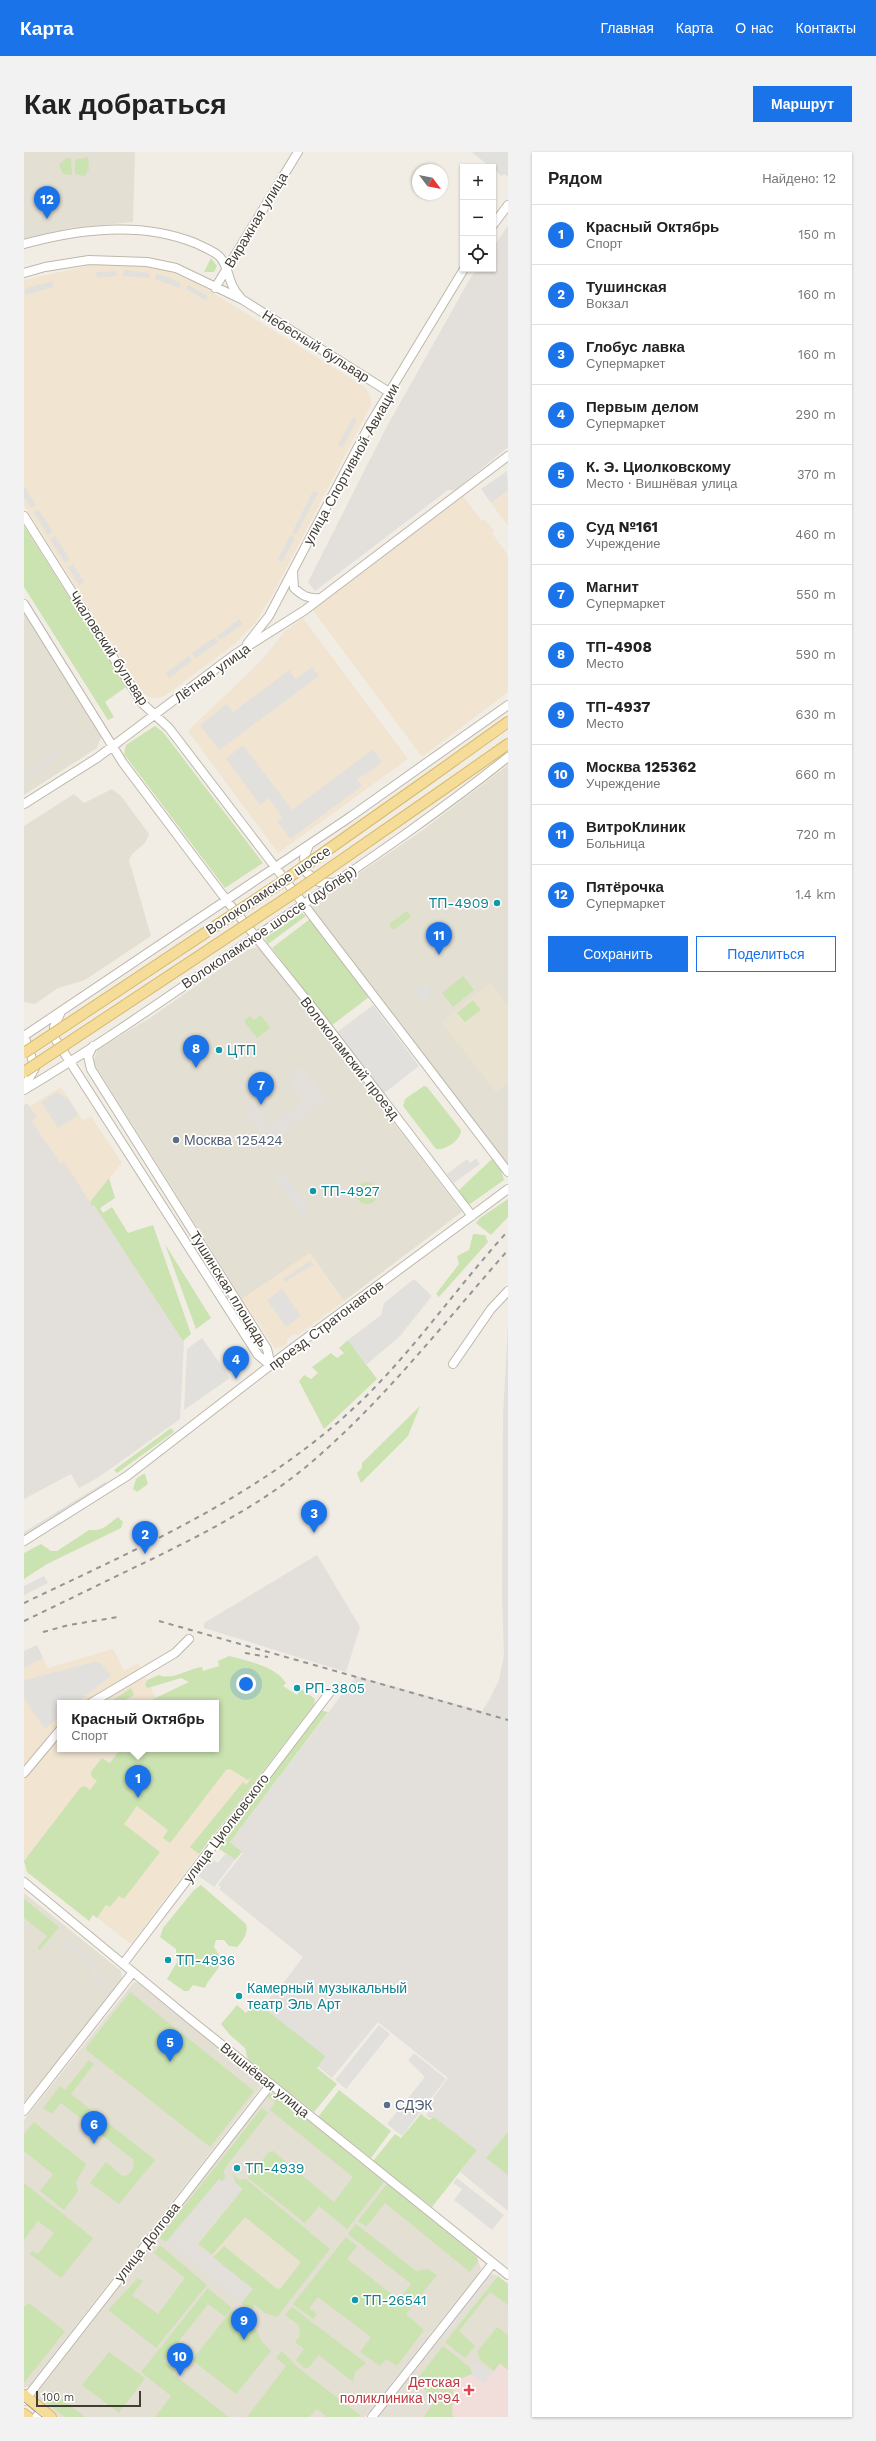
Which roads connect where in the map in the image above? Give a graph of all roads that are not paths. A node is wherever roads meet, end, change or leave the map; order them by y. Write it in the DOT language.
graph roads {
  1 [pos="298,152"];
  2 [pos="508,205"];
  3 [pos="496,221"];
  4 [pos="24,244"];
  5 [pos="226,268"];
  6 [pos="462,272"];
  7 [pos="24,273"];
  8 [pos="215,288"];
  9 [pos="243,300"];
  10 [pos="389,392"];
  11 [pos="508,456"];
  12 [pos="24,516"];
  13 [pos="294,569"];
  14 [pos="321,598"];
  15 [pos="24,604"];
  16 [pos="234,655"];
  17 [pos="508,705"];
  18 [pos="155,715"];
  19 [pos="508,722"];
  20 [pos="508,744"];
  21 [pos="112,745"];
  22 [pos="508,757"];
  23 [pos="24,804"];
  24 [pos="310,845"];
  25 [pos="276,868"];
  26 [pos="336,882"];
  27 [pos="227,901"];
  28 [pos="304,904"];
  29 [pos="256,937"];
  30 [pos="63,1010"];
  31 [pos="24,1035"];
  32 [pos="95,1044"];
  33 [pos="24,1053"];
  34 [pos="69,1060"];
  35 [pos="24,1072"];
  36 [pos="24,1088"];
  37 [pos="508,1172"];
  38 [pos="508,1189"];
  39 [pos="472,1216"];
  40 [pos="508,1291"];
  41 [pos="454,1364"];
  42 [pos="271,1366"];
  43 [pos="24,1541"];
  44 [pos="189,1639"];
  45 [pos="330,1692"];
  46 [pos="96,1700"];
  47 [pos="57,1734"];
  48 [pos="24,1773"];
  49 [pos="24,1882"];
  50 [pos="123,1964"];
  51 [pos="132,1972"];
  52 [pos="271,2084"];
  53 [pos="24,2111"];
  54 [pos="493,2263"];
  55 [pos="508,2275"];
  56 [pos="25,2398"];
  57 [pos="39,2413"];
  58 [pos="24,2414"];
  59 [pos="28,2417"];
  60 [pos="51,2417"];
  61 [pos="372,2417"];
  1 -- 5 [label="street, Виражная улица"];
  2 -- 3 [label="street"];
  4 -- 5 [label="street, Небесный бульвар"];
  5 -- 8 [label="street, Виражная улица"];
  5 -- 9 [label="street, Небесный бульвар"];
  6 -- 10 [label="street, улица Спортивной Авиации"];
  7 -- 8 [label="street, Небесный бульвар"];
  8 -- 9 [label="street, Небесный бульвар"];
  9 -- 10 [label="street, Небесный бульвар"];
  10 -- 13 [label="street, улица Спортивной Авиации"];
  11 -- 14 [label="street, Лётная улица"];
  12 -- 18 [label="street, Чкаловский бульвар"];
  13 -- 14 [label="street"];
  13 -- 16 [label="street, улица Спортивной Авиации"];
  14 -- 16 [label="street, Лётная улица"];
  15 -- 21 [label="street"];
  16 -- 18 [label="street, Лётная улица"];
  17 -- 24 [label="street"];
  18 -- 21 [label="street, Лётная улица"];
  18 -- 25 [label="street, Чкаловский бульвар"];
  19 -- 33 [label="main road, Волоколамское шоссе, bridge"];
  20 -- 35 [label="main road, Волоколамское шоссе, bridge"];
  21 -- 23 [label="street, Лётная улица"];
  21 -- 27 [label="street"];
  22 -- 26 [label="street, Волоколамское шоссе (дублёр)"];
  24 -- 25 [label="street"];
  24 -- 26 [label="street"];
  25 -- 27 [label="street"];
  25 -- 28 [label="street"];
  26 -- 28 [label="street, Волоколамское шоссе (дублёр)"];
  27 -- 29 [label="street, Волоколамский проезд"];
  27 -- 30 [label="street"];
  28 -- 29 [label="street, Волоколамское шоссе (дублёр)"];
  28 -- 37 [label="street"];
  29 -- 32 [label="street, Волоколамское шоссе (дублёр)"];
  29 -- 39 [label="street, Волоколамский проезд"];
  30 -- 31 [label="street"];
  30 -- 34 [label="street, Тушинская площадь"];
  31 -- 36 [label="street"];
  32 -- 34 [label="street, Волоколамское шоссе (дублёр)"];
  32 -- 42 [label="street, Тушинская площадь"];
  34 -- 36 [label="street, Волоколамское шоссе (дублёр)"];
  34 -- 42 [label="street, Тушинская площадь"];
  38 -- 39 [label="street, проезд Стратонавтов"];
  39 -- 42 [label="street, проезд Стратонавтов"];
  40 -- 41 [label="street"];
  42 -- 43 [label="street, проезд Стратонавтов"];
  44 -- 46 [label="street"];
  45 -- 50 [label="street, улица Циолковского"];
  47 -- 48 [label="street"];
  49 -- 50 [label="street, Вишнёвая улица"];
  50 -- 51 [label="street, Вишнёвая улица"];
  51 -- 52 [label="street, Вишнёвая улица"];
  51 -- 53 [label="street"];
  52 -- 54 [label="street, Вишнёвая улица"];
  52 -- 56 [label="street, улица Долгова"];
  54 -- 55 [label="street, Вишнёвая улица"];
  54 -- 61 [label="street"];
  56 -- 57 [label="main road"];
  57 -- 60 [label="main road"];
  58 -- 59 [label="main road"];
}
